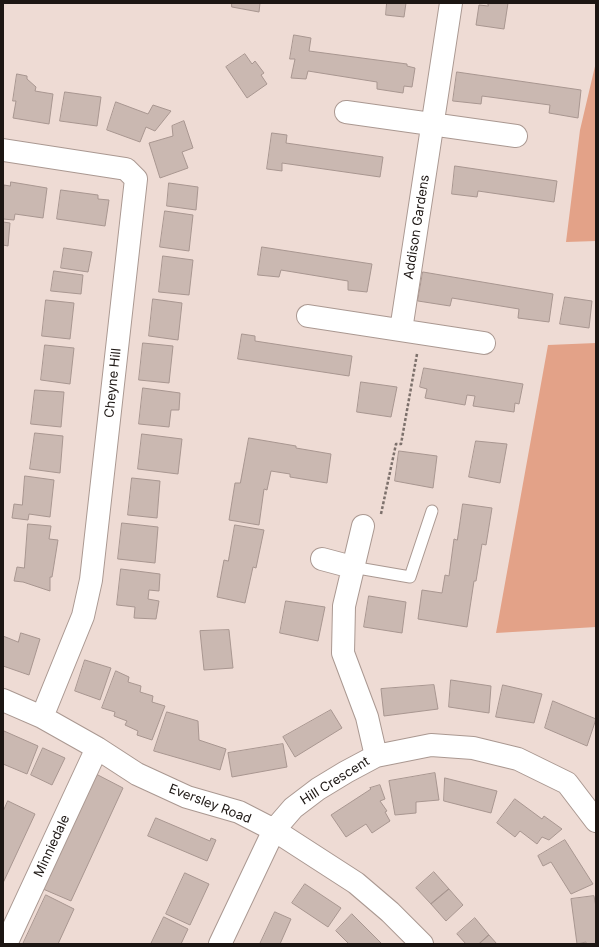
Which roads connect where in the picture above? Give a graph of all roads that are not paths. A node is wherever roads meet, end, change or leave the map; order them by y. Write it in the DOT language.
graph roads {
  1 [pos="451,3"];
  2 [pos="346,112"];
  3 [pos="432,124"];
  4 [pos="516,136"];
  5 [pos="3,150"];
  6 [pos="308,316"];
  7 [pos="401,330"];
  8 [pos="484,343"];
  9 [pos="432,511"];
  10 [pos="363,526"];
  11 [pos="322,559"];
  12 [pos="352,566"];
  13 [pos="3,700"];
  14 [pos="42,717"];
  15 [pos="97,748"];
  16 [pos="376,756"];
  17 [pos="593,809"];
  18 [pos="274,830"];
  19 [pos="6,944"];
  20 [pos="220,944"];
  21 [pos="422,944"];
  1 -- 3 [label="street, Addison Gardens"];
  2 -- 3 [label="street"];
  3 -- 4 [label="street"];
  3 -- 7 [label="street, Addison Gardens"];
  5 -- 14 [label="street, Cheyne Hill"];
  6 -- 7 [label="street"];
  7 -- 8 [label="street"];
  9 -- 12 [label="lane"];
  10 -- 12 [label="street"];
  11 -- 12 [label="street"];
  12 -- 16 [label="street"];
  13 -- 14 [label="street, Eversley Road"];
  14 -- 15 [label="street, Eversley Road"];
  15 -- 18 [label="street, Eversley Road"];
  15 -- 19 [label="street, Minniedale"];
  16 -- 17 [label="street, Hill Crescent"];
  16 -- 18 [label="street, Hill Crescent"];
  18 -- 20 [label="street, Hill Crescent"];
  18 -- 21 [label="street, Eversley Road"];
}
